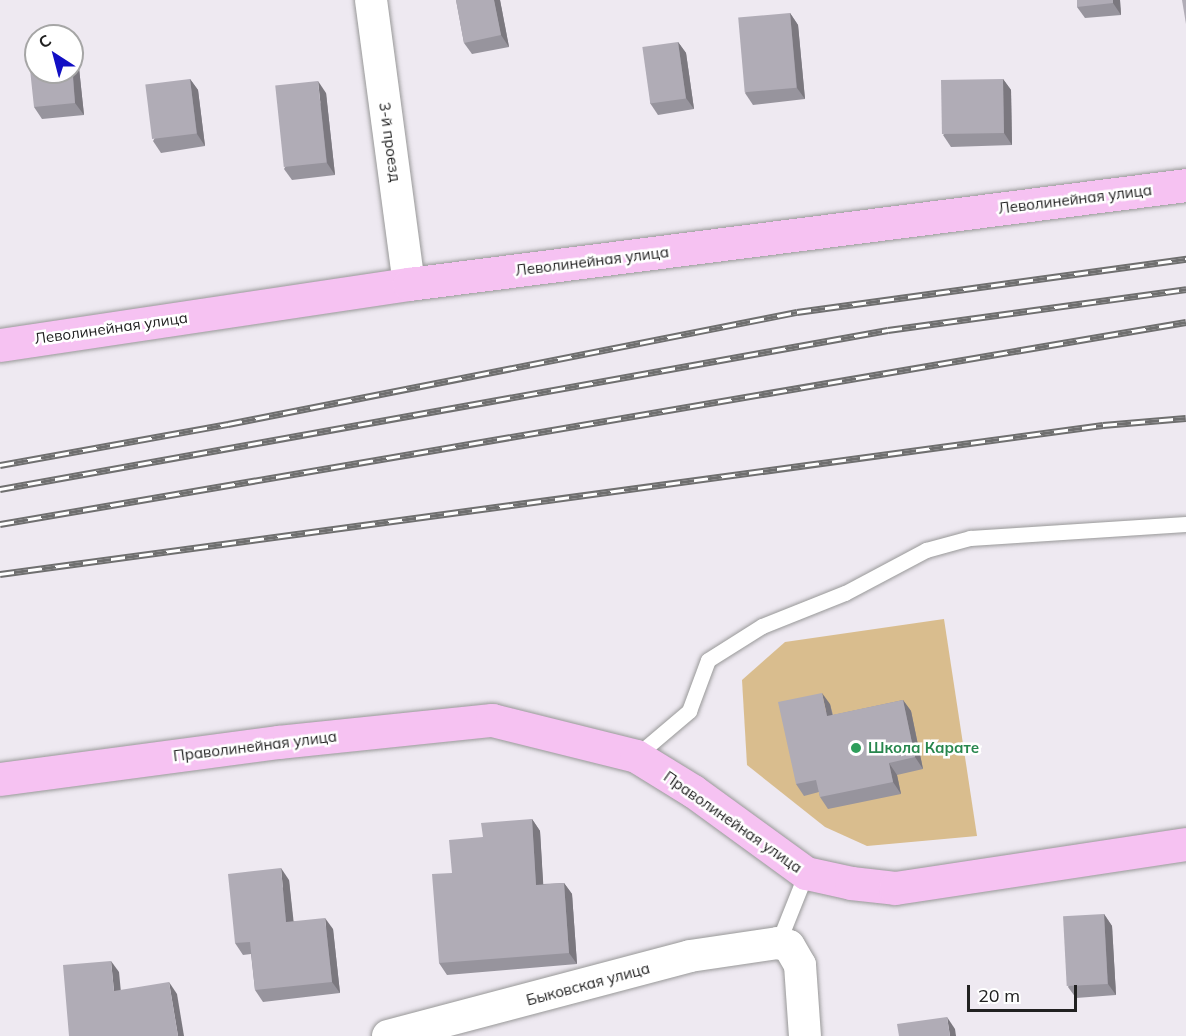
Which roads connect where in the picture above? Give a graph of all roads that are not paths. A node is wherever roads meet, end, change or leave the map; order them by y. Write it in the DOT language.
graph roads {
  1 [pos="371,0"];
  2 [pos="1186,185"];
  3 [pos="409,284"];
  4 [pos="0,345"];
  5 [pos="1186,524"];
  6 [pos="636,756"];
  7 [pos="0,779"];
  8 [pos="1186,844"];
  9 [pos="807,873"];
  10 [pos="784,944"];
  11 [pos="388,1036"];
  12 [pos="805,1036"];
  1 -- 3 [label="street, 3-й проезд"];
  2 -- 3 [label="main road, Леволинейная улица"];
  3 -- 4 [label="main road, Леволинейная улица"];
  5 -- 6 [label="lane"];
  6 -- 7 [label="main road, Праволинейная улица"];
  6 -- 9 [label="main road, Праволинейная улица"];
  8 -- 9 [label="main road, Праволинейная улица"];
  9 -- 10 [label="lane"];
  10 -- 11 [label="street, Быковская улица"];
  10 -- 12 [label="street"];
}
